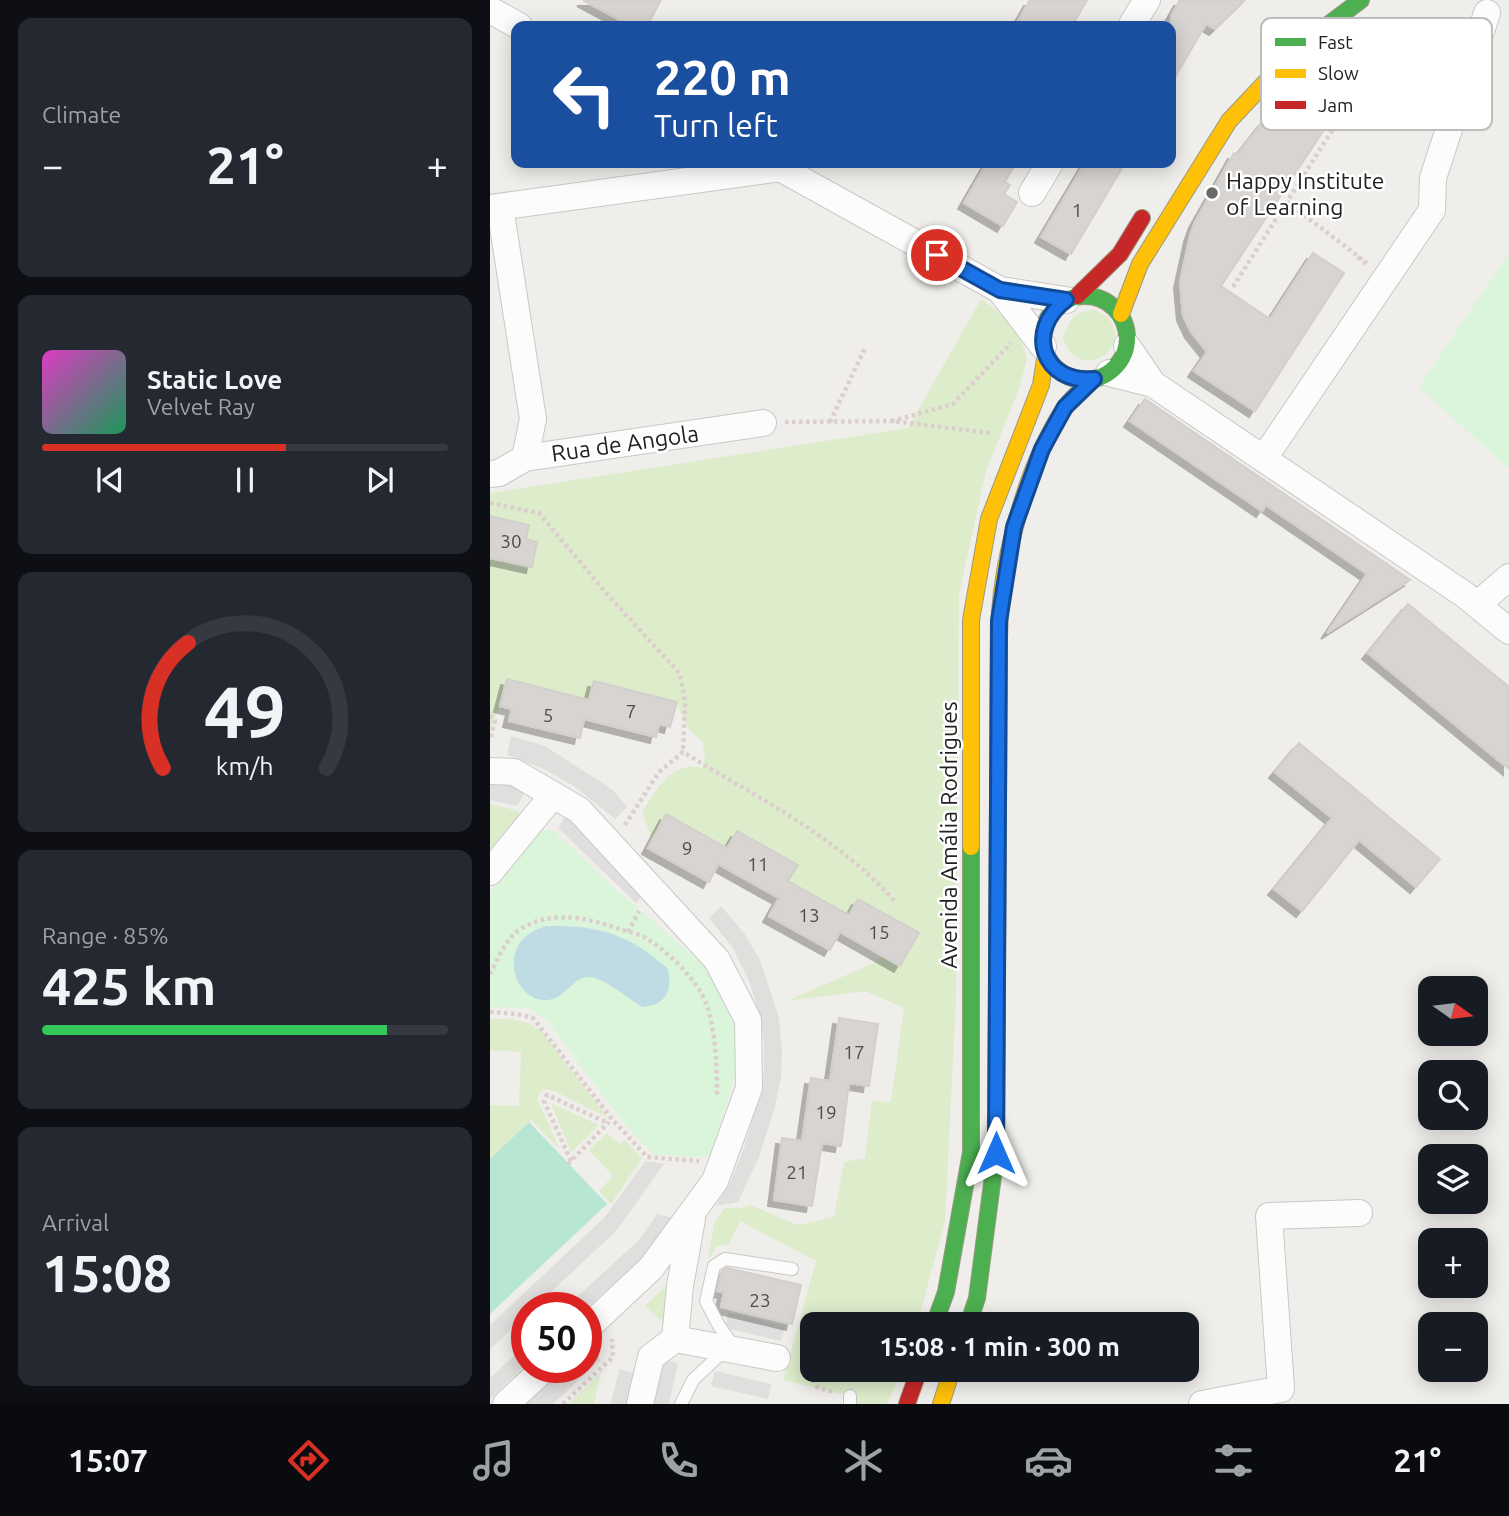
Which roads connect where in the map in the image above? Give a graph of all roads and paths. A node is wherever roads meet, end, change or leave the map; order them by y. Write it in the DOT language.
graph roads {
  1 [pos="1147,0"];
  2 [pos="1360,0"];
  3 [pos="490,10"];
  4 [pos="1487,13"];
  5 [pos="1336,18"];
  6 [pos="1485,18"];
  7 [pos="1134,21"];
  8 [pos="511,22"];
  9 [pos="1261,86"];
  10 [pos="1332,130"];
  11 [pos="1449,130"];
  12 [pos="756,168"];
  13 [pos="781,168"];
  14 [pos="1047,168"];
  15 [pos="1032,193"];
  16 [pos="1287,202"];
  17 [pos="495,207"];
  18 [pos="1148,207"];
  19 [pos="1384,281"];
  20 [pos="1233,287"];
  21 [pos="1000,290"];
  22 [pos="1071,298"];
  23 [pos="1121,314"];
  24 [pos="1025,322"];
  25 [pos="866,346"];
  26 [pos="1127,346"];
  27 [pos="1047,354"];
  28 [pos="1101,376"];
  29 [pos="1153,384"];
  30 [pos="892,421"];
  31 [pos="830,422"];
  32 [pos="763,423"];
  33 [pos="1020,442"];
  34 [pos="525,458"];
  35 [pos="1264,458"];
  36 [pos="490,474"];
  37 [pos="490,503"];
  38 [pos="1509,577"];
  39 [pos="1478,604"];
  40 [pos="1509,631"];
  41 [pos="490,715"];
  42 [pos="490,739"];
  43 [pos="683,752"];
  44 [pos="490,771"];
  45 [pos="552,795"];
  46 [pos="612,846"];
  47 [pos="490,872"];
  48 [pos="643,903"];
  49 [pos="896,903"];
  50 [pos="628,932"];
  51 [pos="490,974"];
  52 [pos="490,1012"];
  53 [pos="717,1106"];
  54 [pos="610,1121"];
  55 [pos="706,1162"];
  56 [pos="1359,1213"];
  57 [pos="693,1214"];
  58 [pos="792,1269"];
  59 [pos="939,1312"];
  60 [pos="972,1312"];
  61 [pos="602,1314"];
  62 [pos="612,1336"];
  63 [pos="675,1339"];
  64 [pos="731,1350"];
  65 [pos="785,1359"];
  66 [pos="800,1362"];
  67 [pos="814,1382"];
  68 [pos="915,1382"];
  69 [pos="948,1382"];
  70 [pos="529,1383"];
  71 [pos="850,1400"];
  72 [pos="506,1404"];
  73 [pos="563,1404"];
  74 [pos="640,1404"];
  75 [pos="681,1404"];
  76 [pos="907,1404"];
  77 [pos="941,1404"];
  78 [pos="1202,1404"];
  1 -- 7 [label="street"];
  2 -- 5 [label="main road"];
  3 -- 8 [label="street"];
  4 -- 6 [label="street"];
  9 -- 23 [label="main road"];
  10 -- 16 [label="path"];
  11 -- 19 [label="street"];
  12 -- 17 [label="street"];
  13 -- 21 [label="street"];
  14 -- 15 [label="street"];
  16 -- 19 [label="path"];
  16 -- 20 [label="path"];
  17 -- 34 [label="street"];
  18 -- 22 [label="main road"];
  19 -- 35 [label="street"];
  21 -- 22 [label="street"];
  21 -- 24 [label="street"];
  22 -- 23 [label="main road"];
  22 -- 27 [label="main road"];
  23 -- 26 [label="main road"];
  24 -- 27 [label="street"];
  24 -- 30 [label="path"];
  25 -- 31 [label="path"];
  26 -- 28 [label="main road"];
  26 -- 29 [label="street"];
  27 -- 28 [label="main road"];
  27 -- 33 [label="main road, Avenida Amália Rodrigues"];
  28 -- 29 [label="street"];
  28 -- 60 [label="main road"];
  29 -- 35 [label="street"];
  30 -- 31 [label="path"];
  30 -- 33 [label="path"];
  31 -- 32 [label="path"];
  32 -- 34 [label="street, Rua de Angola"];
  33 -- 59 [label="main road, Avenida Amália Rodrigues"];
  34 -- 36 [label="street, Rua de Angola"];
  35 -- 39 [label="street"];
  37 -- 43 [label="path"];
  38 -- 39 [label="street"];
  39 -- 40 [label="street"];
  41 -- 42 [label="path"];
  43 -- 46 [label="path"];
  43 -- 49 [label="path"];
  44 -- 45 [label="street"];
  45 -- 46 [label="street"];
  45 -- 47 [label="street"];
  46 -- 57 [label="street"];
  48 -- 50 [label="path"];
  50 -- 51 [label="path"];
  50 -- 53 [label="path"];
  52 -- 54 [label="path"];
  54 -- 54 [label="path"];
  54 -- 55 [label="path"];
  56 -- 78 [label="street"];
  57 -- 61 [label="street"];
  57 -- 63 [label="street"];
  58 -- 64 [label="lane"];
  62 -- 73 [label="path"];
  63 -- 64 [label="street"];
  63 -- 74 [label="street"];
  64 -- 65 [label="street"];
  64 -- 75 [label="lane"];
  65 -- 66 [label="path"];
  67 -- 71 [label="path"];
  68 -- 76 [label="main road"];
  69 -- 77 [label="main road"];
  70 -- 72 [label="street"];
}
